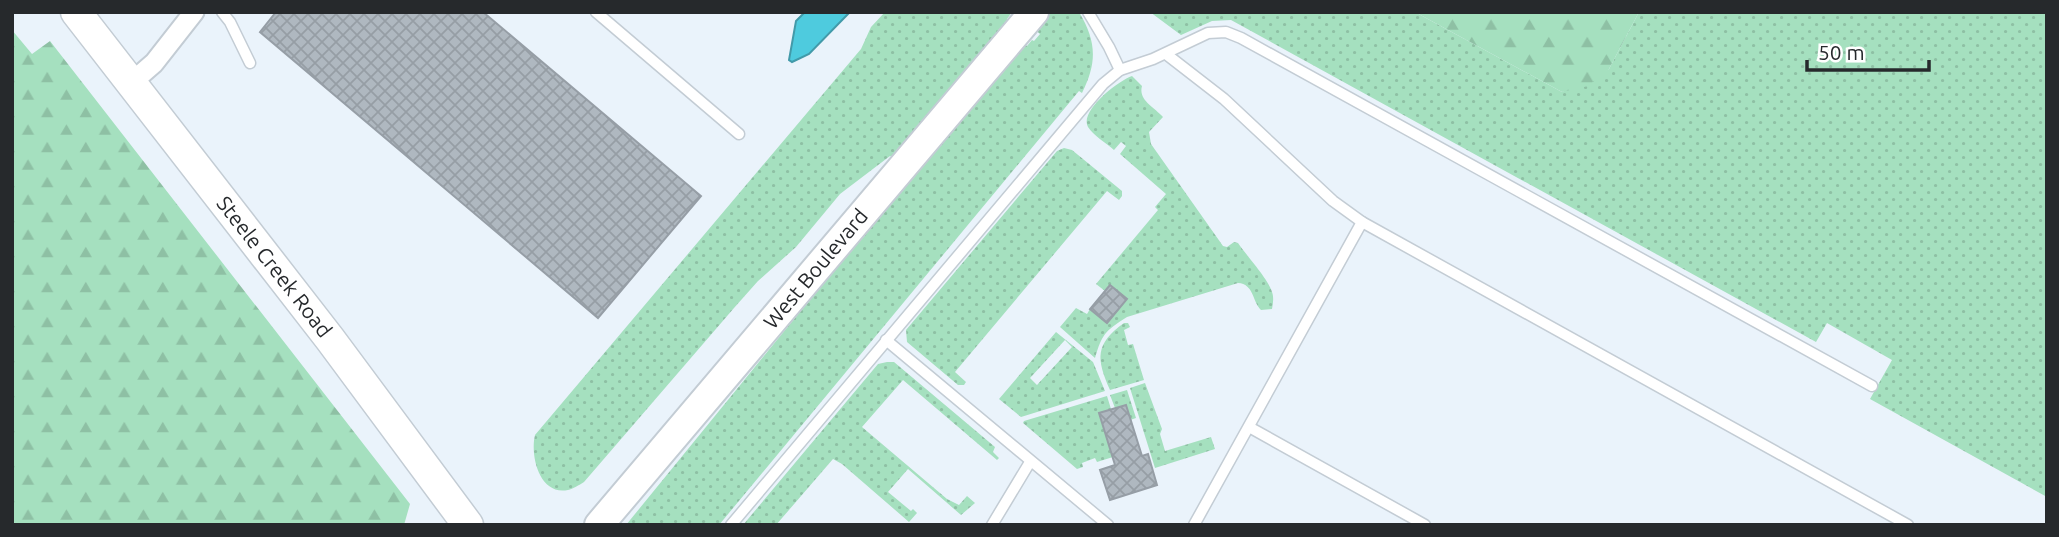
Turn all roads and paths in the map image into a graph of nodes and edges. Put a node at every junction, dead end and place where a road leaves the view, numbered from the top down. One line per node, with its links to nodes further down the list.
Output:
1 (76, 12): 10 (main road, Steele Creek Road)
2 (194, 12): 10 (street)
3 (222, 12): 8 (lane)
4 (596, 12): 11 (lane)
5 (1088, 12): 9 (lane)
6 (1030, 17): 18 (street, West Boulevard)
7 (1166, 54): 9 (lane); 12 (lane); 14 (lane)
8 (250, 63)
9 (1120, 70): 13 (lane)
10 (131, 83): 17 (main road, Steele Creek Road)
11 (739, 134)
12 (1362, 222): 15 (lane); 24 (lane)
13 (886, 341): 16 (lane); 19 (lane)
14 (1872, 386)
15 (1249, 427): 22 (lane); 23 (lane)
16 (1030, 461): 20 (lane); 21 (lane)
17 (467, 524)
18 (599, 525)
19 (731, 525)
20 (992, 525)
21 (1108, 525)
22 (1194, 525)
23 (1425, 525)
24 (1908, 525)

